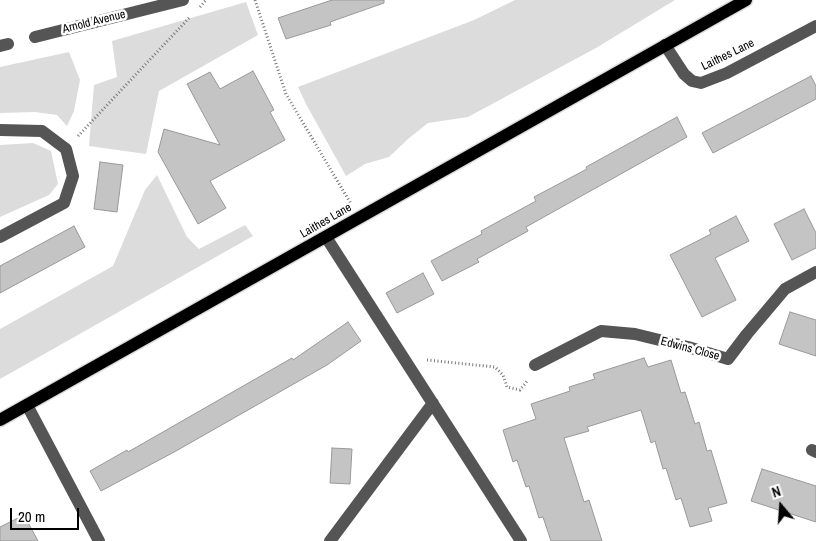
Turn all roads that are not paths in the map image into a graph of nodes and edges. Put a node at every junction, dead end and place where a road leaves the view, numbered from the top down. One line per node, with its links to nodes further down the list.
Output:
1 (183, 0): 4 (street, Arnold Avenue)
2 (746, 0): 5 (main road, Laithes Lane)
3 (816, 26): 5 (street, Laithes Lane)
4 (35, 37)
5 (665, 45): 8 (main road, Laithes Lane)
6 (0, 130): 7 (street)
7 (0, 237)
8 (326, 237): 11 (street); 12 (main road, Laithes Lane)
9 (816, 272): 10 (street, Edwins Close)
10 (535, 365)
11 (433, 403): 15 (street); 16 (street)
12 (27, 405): 13 (main road, Laithes Lane); 14 (street)
13 (0, 420)
14 (98, 541)
15 (330, 541)
16 (521, 541)

